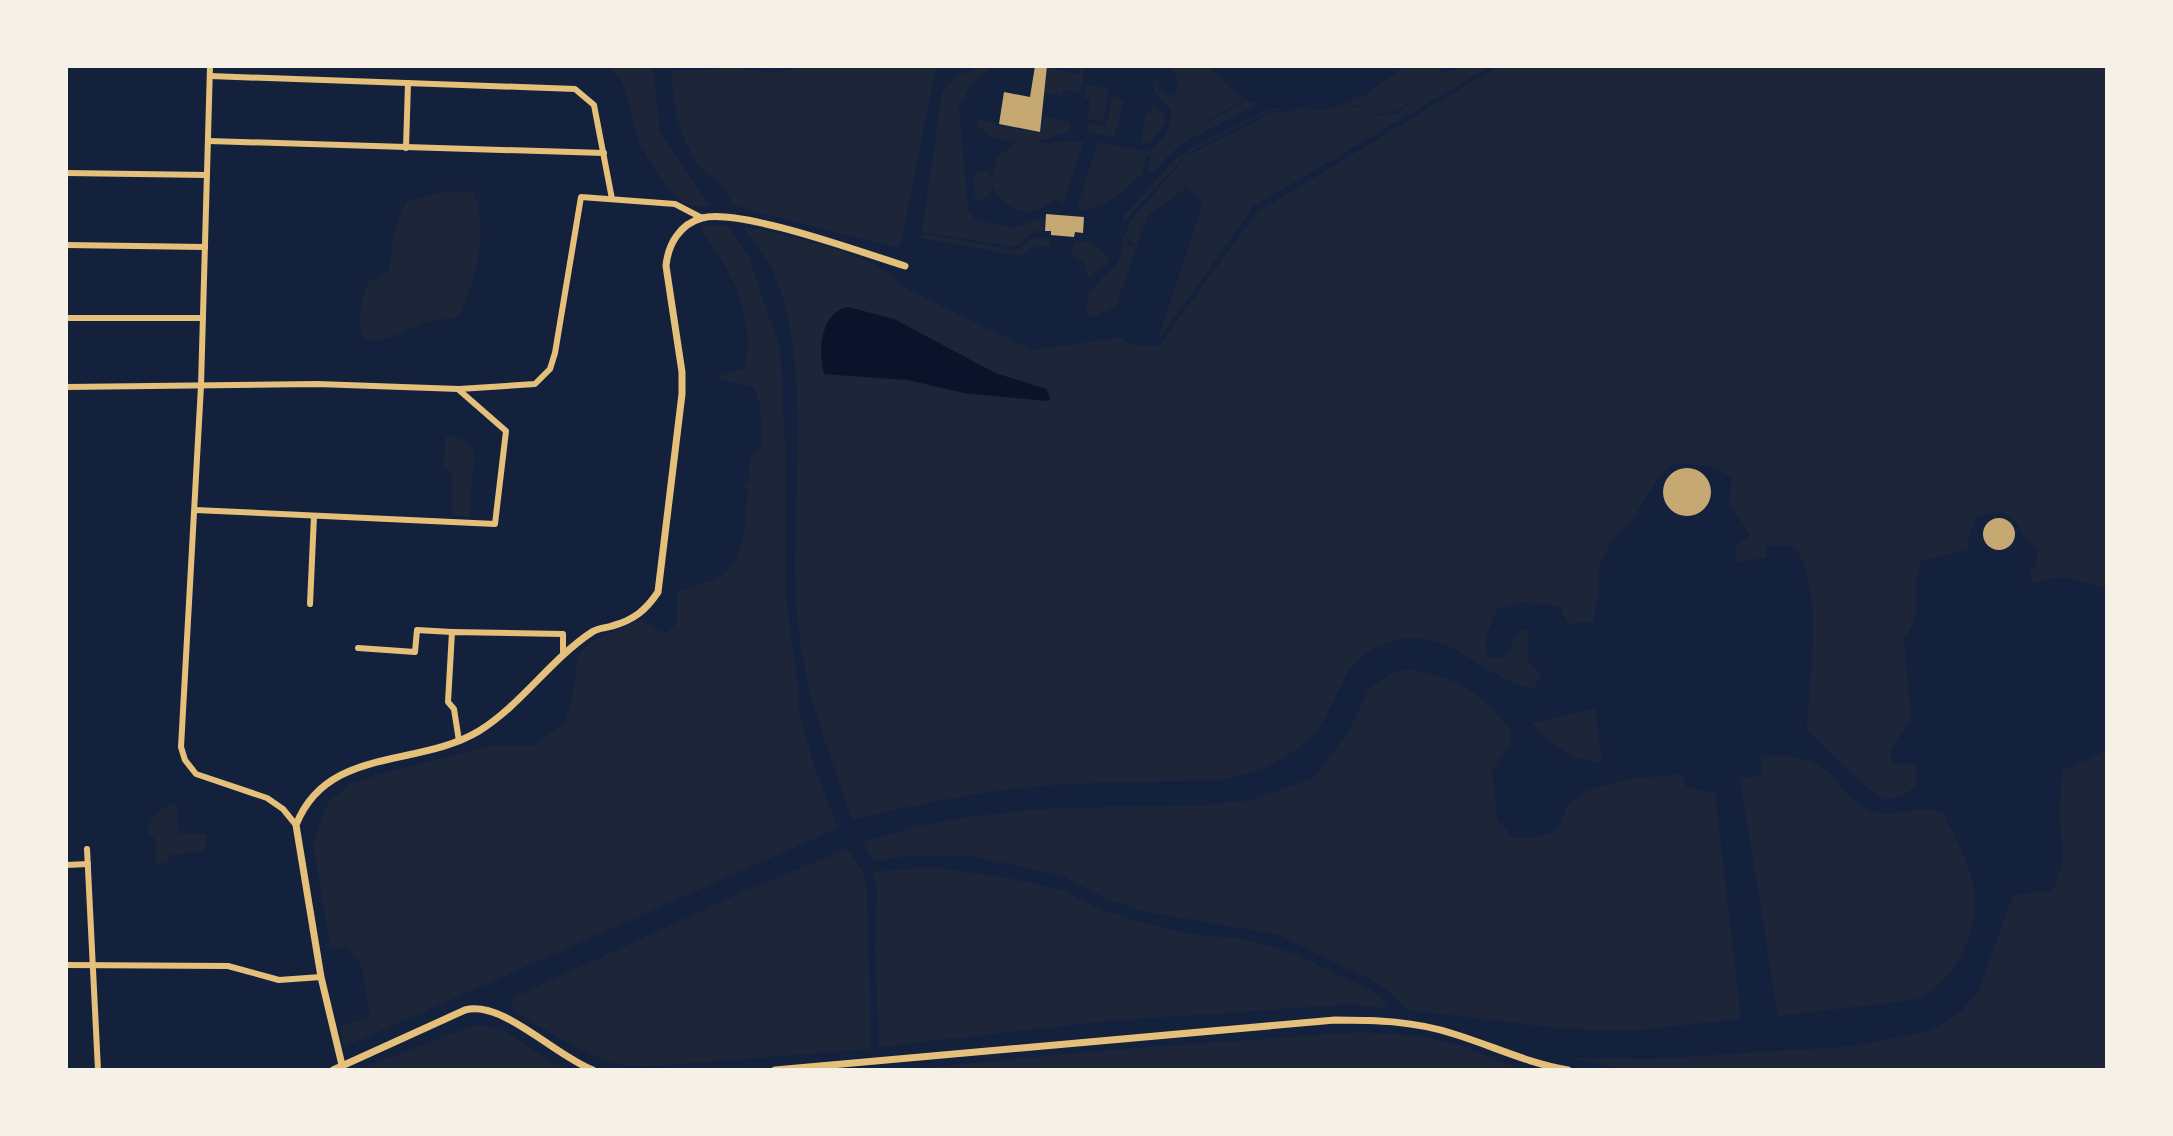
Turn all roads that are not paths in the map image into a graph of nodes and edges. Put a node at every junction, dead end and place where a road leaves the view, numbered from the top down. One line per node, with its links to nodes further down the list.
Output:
1 (210, 66): 2 (street)
2 (210, 76): 3 (street); 4 (street)
3 (408, 83): 5 (street); 6 (street)
4 (209, 141): 5 (street); 8 (street)
5 (406, 148): 6 (street)
6 (604, 153): 9 (street)
7 (66, 173): 8 (street)
8 (207, 175): 12 (street)
9 (612, 199): 10 (street); 18 (street)
10 (702, 218): 13 (street); 24 (street)
11 (66, 245): 12 (street)
12 (205, 247): 15 (street)
13 (905, 266)
14 (66, 318): 15 (street)
15 (203, 318): 16 (street)
16 (201, 386): 17 (street); 18 (street); 19 (street)
17 (66, 387)
18 (459, 389): 20 (street)
19 (195, 510): 20 (street); 26 (street)
20 (314, 516): 21 (street)
21 (310, 604)
22 (452, 632): 23 (street); 24 (street); 25 (street)
23 (358, 648)
24 (564, 657): 25 (street)
25 (459, 741): 26 (street)
26 (296, 825): 32 (street)
27 (87, 849): 28 (street)
28 (88, 864): 29 (street); 31 (street)
29 (66, 865)
30 (66, 965): 31 (street)
31 (94, 965): 32 (street); 35 (street)
32 (321, 977): 34 (street)
33 (896, 1059): 38 (street); 39 (street); 40 (street)
34 (342, 1067): 36 (street); 37 (street)
35 (98, 1069)
36 (333, 1069)
37 (593, 1069)
38 (775, 1069)
39 (896, 1069)
40 (1568, 1069)

